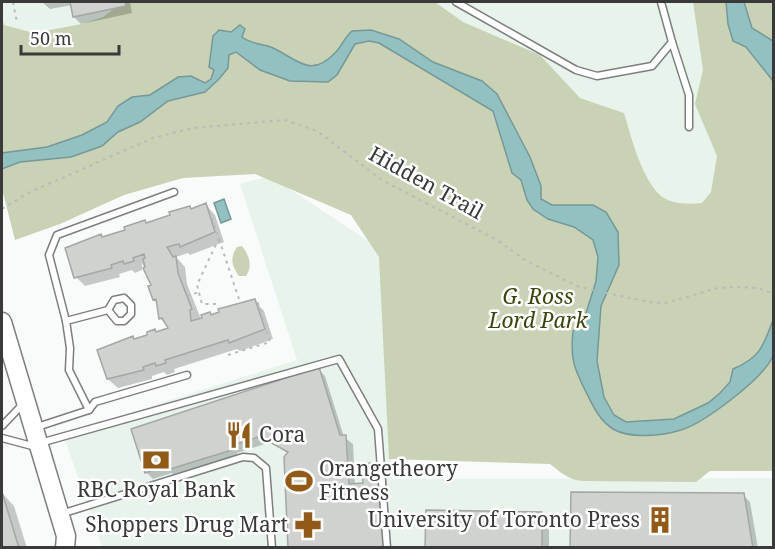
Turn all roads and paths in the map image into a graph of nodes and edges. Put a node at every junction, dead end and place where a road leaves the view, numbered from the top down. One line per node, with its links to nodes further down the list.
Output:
1 (13, 2): 4 (path)
2 (456, 2): 5 (lane)
3 (662, 2): 5 (lane)
4 (17, 23)
5 (672, 42): 6 (lane)
6 (689, 127)
7 (174, 192): 18 (lane)
8 (2, 209): 12 (path, Hidden Trail)
9 (212, 218): 10 (path)
10 (219, 238): 11 (path); 14 (path)
11 (199, 292): 13 (path); 16 (path)
12 (774, 294)
13 (187, 296)
14 (239, 299)
15 (257, 300): 20 (path)
16 (219, 304)
17 (108, 310): 18 (lane)
18 (66, 321): 23 (lane)
19 (2, 322): 22 (main road)
20 (228, 355)
21 (187, 375): 23 (lane)
22 (25, 401): 24 (lane); 26 (main road)
23 (90, 410): 26 (lane)
24 (2, 426)
25 (2, 438): 26 (lane)
26 (37, 440): 27 (main road); 30 (lane)
27 (60, 514): 28 (main road); 29 (lane)
28 (70, 544)
29 (272, 548)
30 (387, 548)

